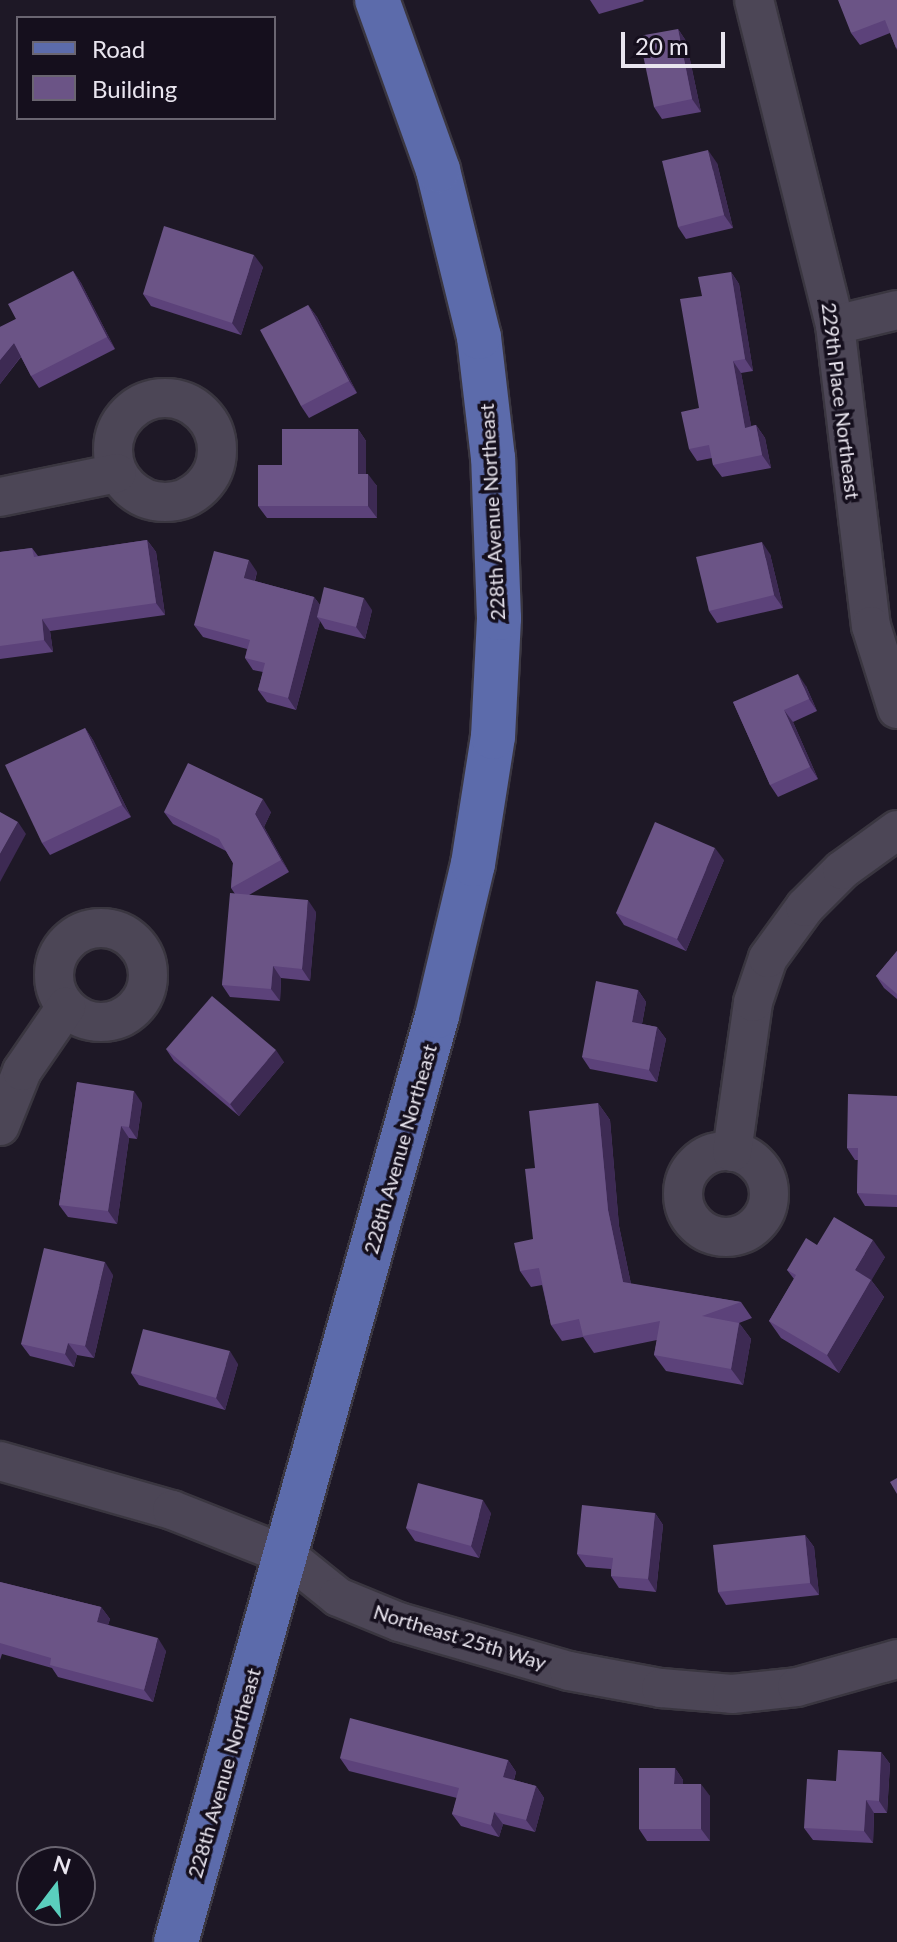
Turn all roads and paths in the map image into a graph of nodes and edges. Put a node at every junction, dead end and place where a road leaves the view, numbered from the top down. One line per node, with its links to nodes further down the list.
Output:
1 (377, 0): 13 (main road, 228th Avenue Northeast)
2 (754, 0): 4 (street, 229th Place Northeast)
3 (897, 310): 4 (street)
4 (835, 325): 7 (street, 229th Place Northeast)
5 (117, 473): 6 (street)
6 (0, 497)
7 (897, 709)
8 (897, 830): 11 (street)
9 (66, 1007): 10 (street)
10 (0, 1126)
11 (732, 1152)
12 (0, 1461): 13 (street, Northeast 25th Way)
13 (286, 1555): 14 (street, Northeast 25th Way); 15 (main road, 228th Avenue Northeast)
14 (897, 1659)
15 (176, 1942)

